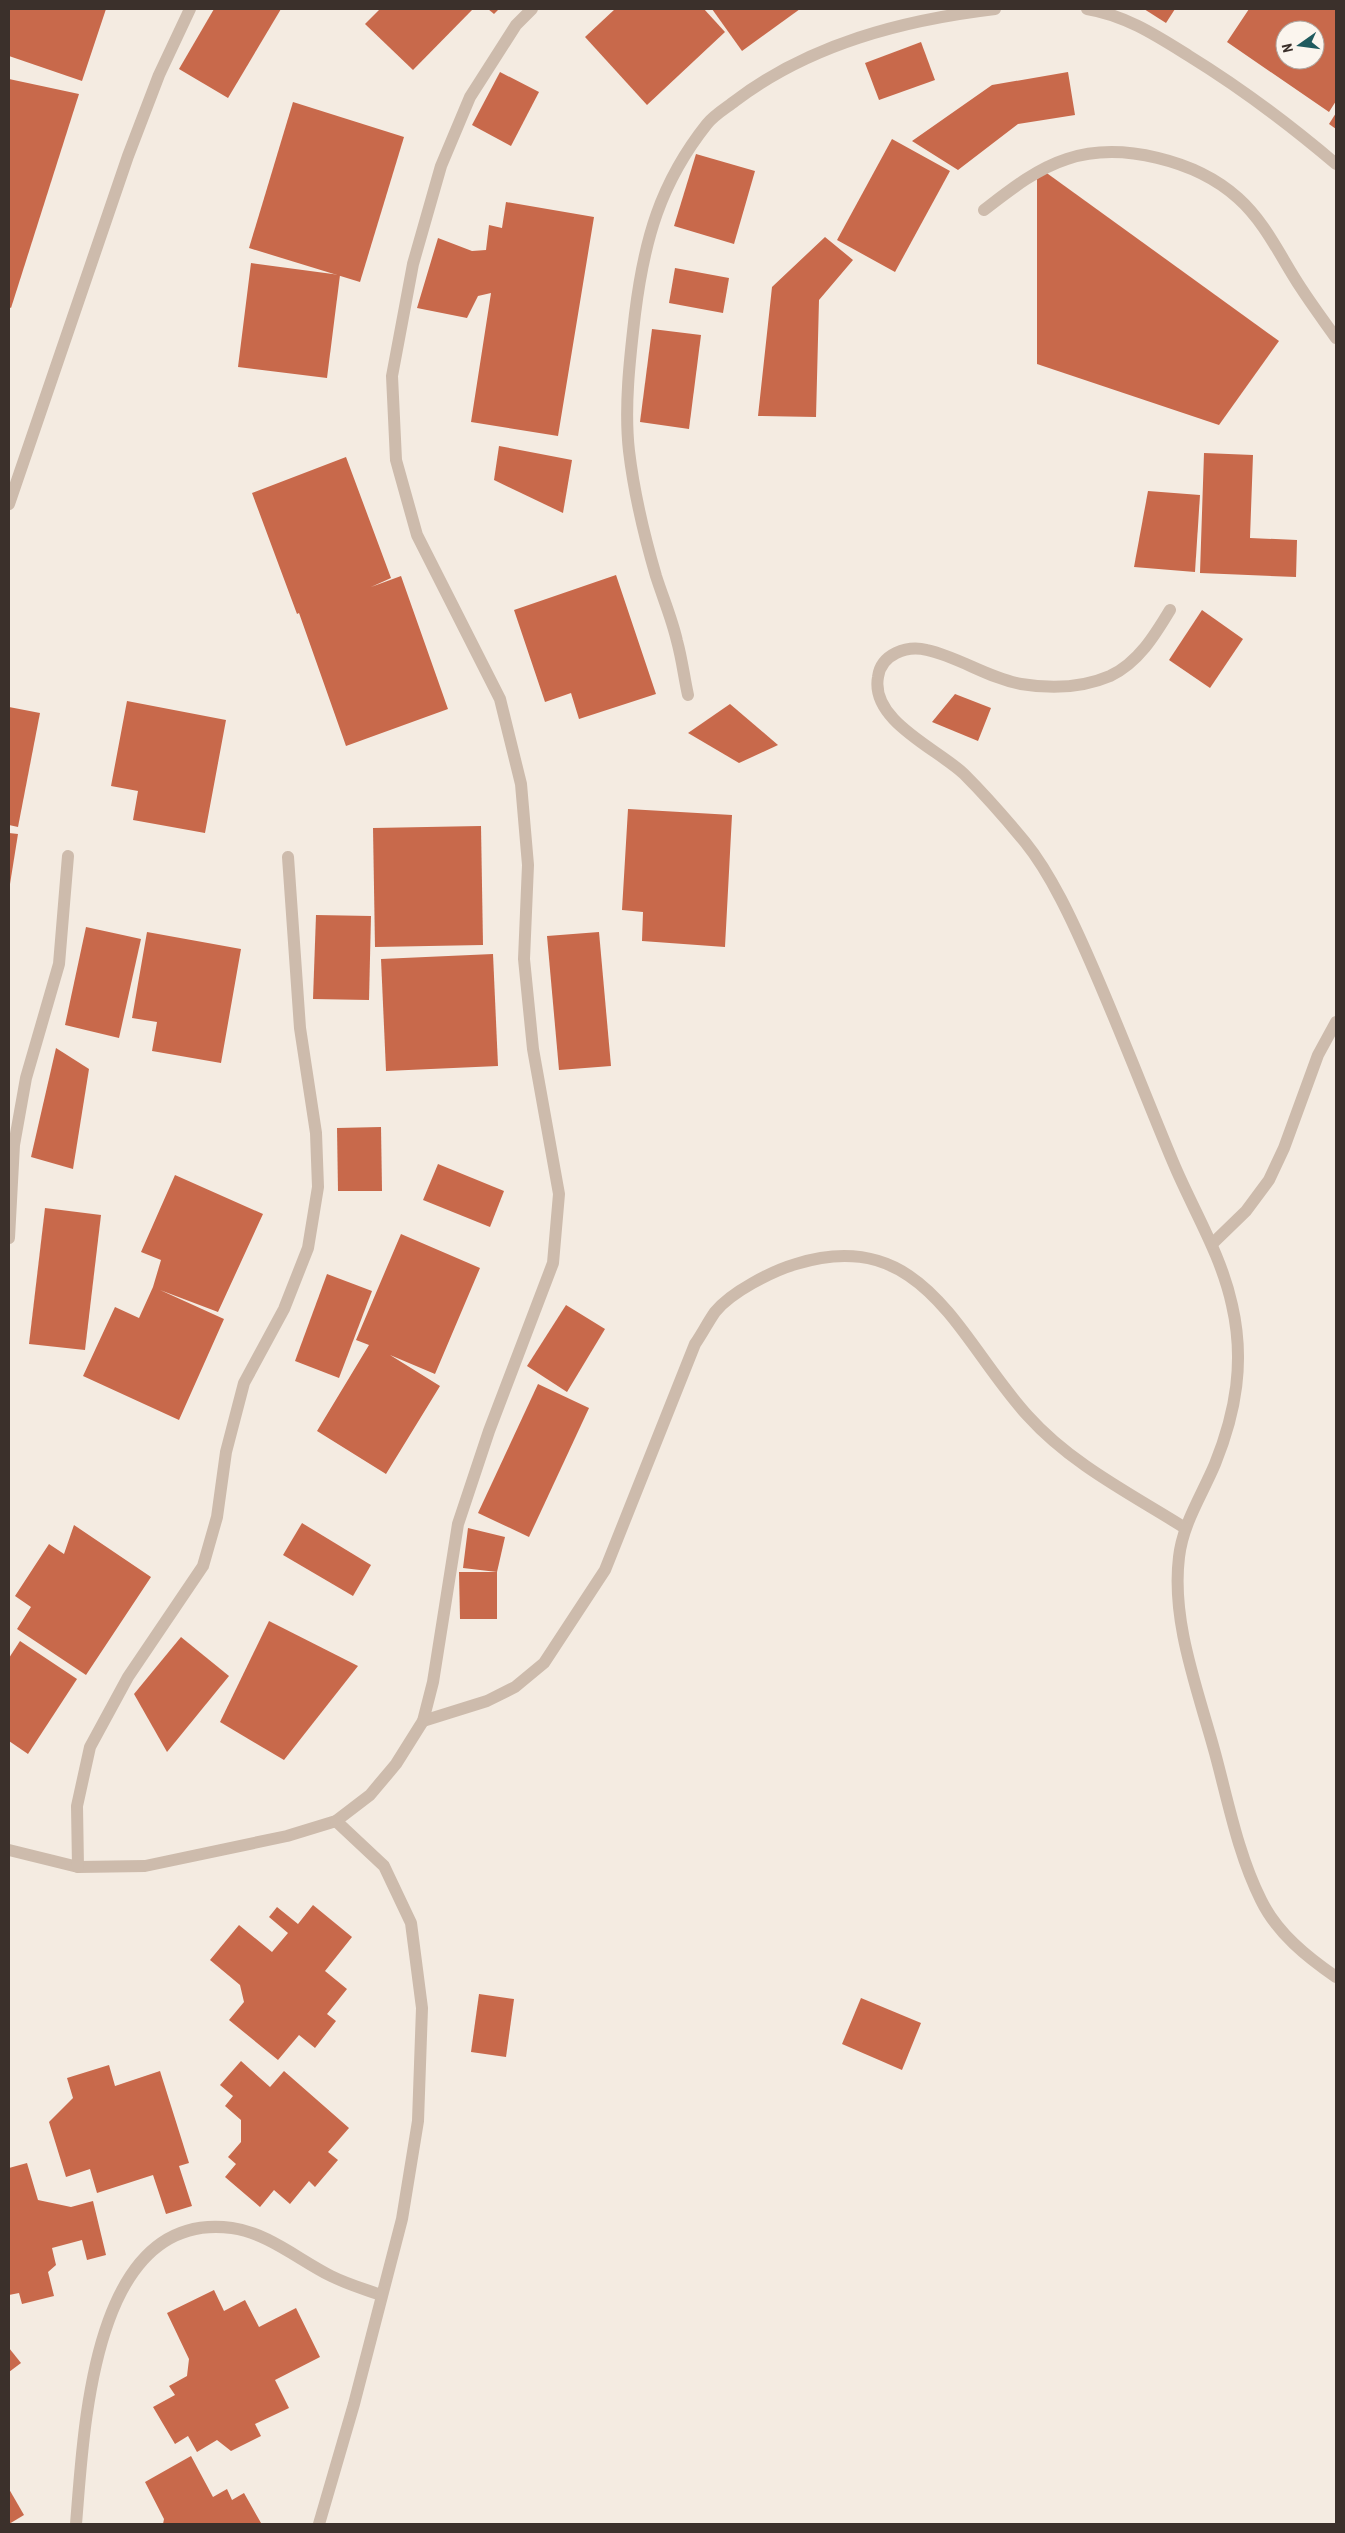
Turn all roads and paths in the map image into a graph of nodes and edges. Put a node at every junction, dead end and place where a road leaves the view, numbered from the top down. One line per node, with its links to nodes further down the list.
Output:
1 (190, 9): 8 (street)
2 (532, 9): 17 (street)
3 (995, 9): 10 (street)
4 (1087, 9): 5 (street)
5 (1336, 164)
6 (984, 210): 7 (street)
7 (1336, 338)
8 (9, 504)
9 (1170, 610): 15 (street)
10 (688, 695)
11 (68, 856): 14 (street)
12 (288, 857): 20 (street)
13 (1336, 1022): 15 (street)
14 (9, 1238)
15 (1212, 1244): 16 (street)
16 (1185, 1528): 17 (street); 21 (street)
17 (423, 1721): 18 (street)
18 (336, 1821): 20 (street); 22 (street)
19 (9, 1850): 20 (street)
20 (78, 1867)
21 (1336, 1977)
22 (380, 2295): 23 (street); 24 (street)
23 (76, 2524)
24 (319, 2524)

